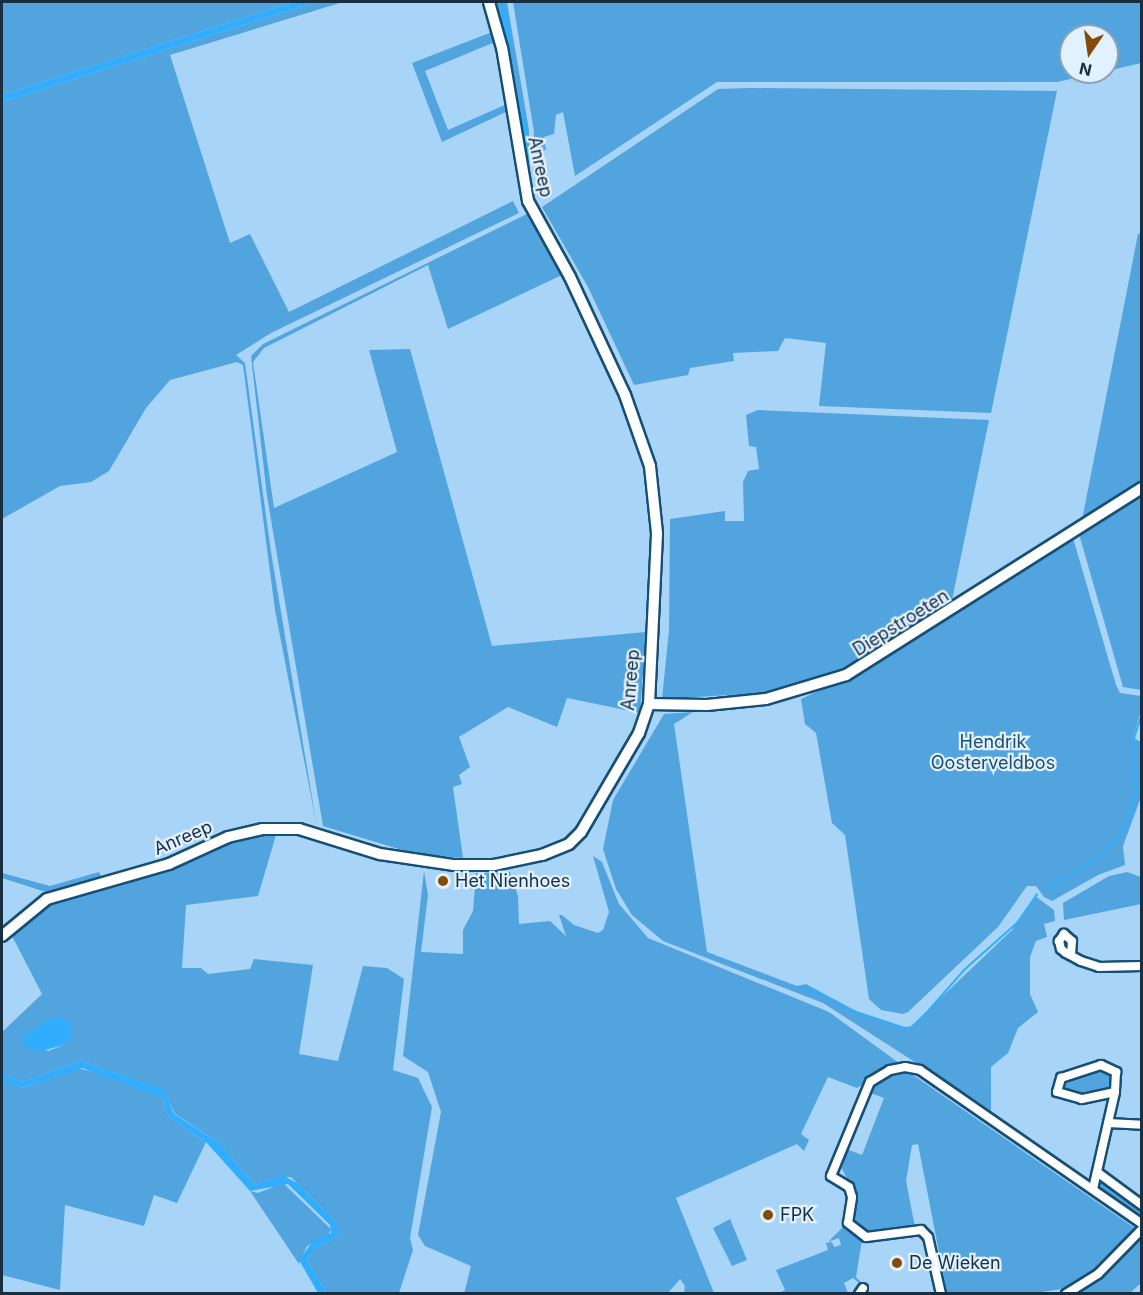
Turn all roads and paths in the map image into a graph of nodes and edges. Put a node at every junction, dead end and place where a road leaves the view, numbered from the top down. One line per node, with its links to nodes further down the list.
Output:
1 (489, 2): 3 (street, Anreep)
2 (1142, 489): 3 (street, Diepstroeten)
3 (649, 704): 4 (street, Anreep)
4 (2, 936)
5 (1071, 955): 6 (street)
6 (1142, 966)
7 (1115, 1092): 7 (street); 8 (street)
8 (1108, 1124): 9 (street); 10 (street)
9 (1142, 1125)
10 (1097, 1173): 11 (street); 12 (street)
11 (1093, 1189): 13 (street); 15 (street)
12 (1142, 1205)
13 (1142, 1224)
14 (1142, 1229): 16 (street)
15 (941, 1293)
16 (1066, 1293)

